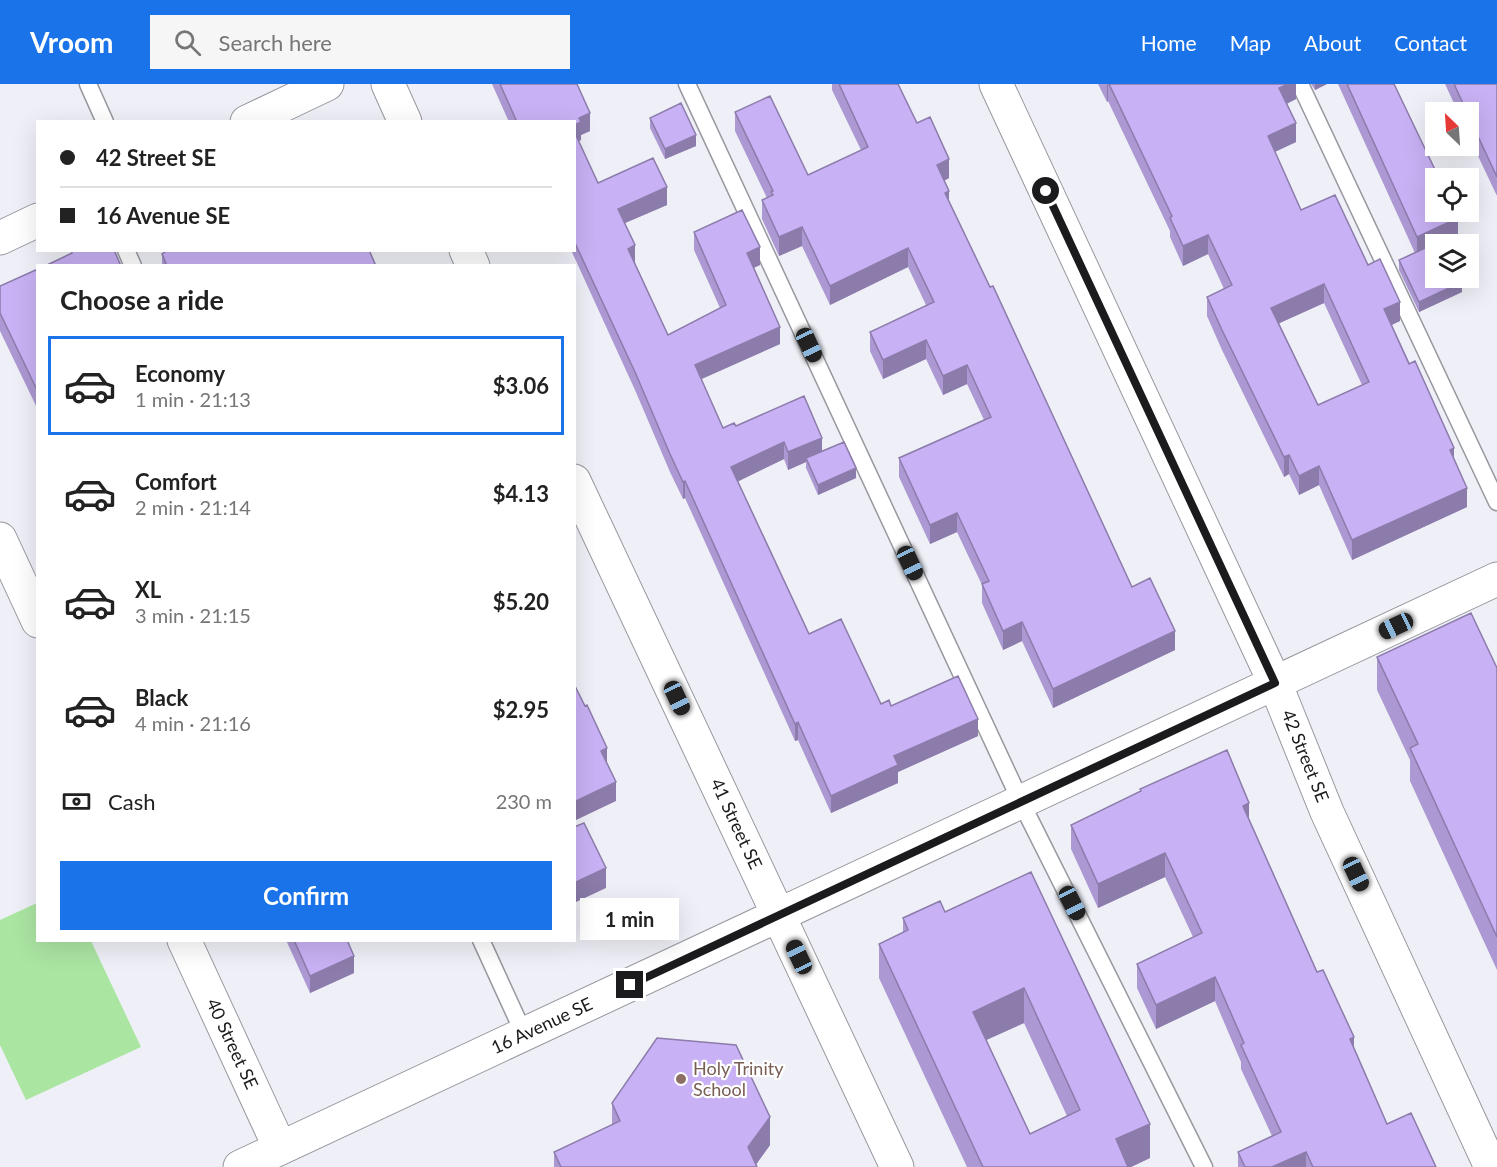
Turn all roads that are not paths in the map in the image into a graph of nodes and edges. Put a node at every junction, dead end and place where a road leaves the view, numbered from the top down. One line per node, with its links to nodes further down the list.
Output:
1 (88, 84): 7 (lane)
2 (327, 84): 8 (street)
3 (388, 84): 9 (street)
4 (687, 84): 18 (lane)
5 (996, 84): 17 (street, 42 Street SE)
6 (1300, 84): 13 (lane)
7 (104, 120)
8 (251, 120)
9 (404, 120)
10 (36, 221): 11 (street)
11 (0, 237)
12 (576, 485): 19 (street, 41 Street SE)
13 (1497, 502)
14 (0, 539): 16 (street)
15 (1497, 579): 17 (street, 16 Avenue SE)
16 (36, 617)
17 (1275, 683): 18 (street, 16 Avenue SE); 27 (street, 42 Street SE)
18 (1021, 802): 19 (street, 16 Avenue SE); 26 (lane)
19 (779, 915): 22 (street, 16 Avenue SE); 25 (street, 41 Street SE)
20 (185, 942): 23 (street, 40 Street SE)
21 (482, 942): 22 (lane)
22 (524, 1034): 23 (street, 16 Avenue SE)
23 (280, 1148): 24 (street, 16 Avenue SE)
24 (240, 1167)
25 (897, 1167)
26 (1204, 1167)
27 (1491, 1167)

